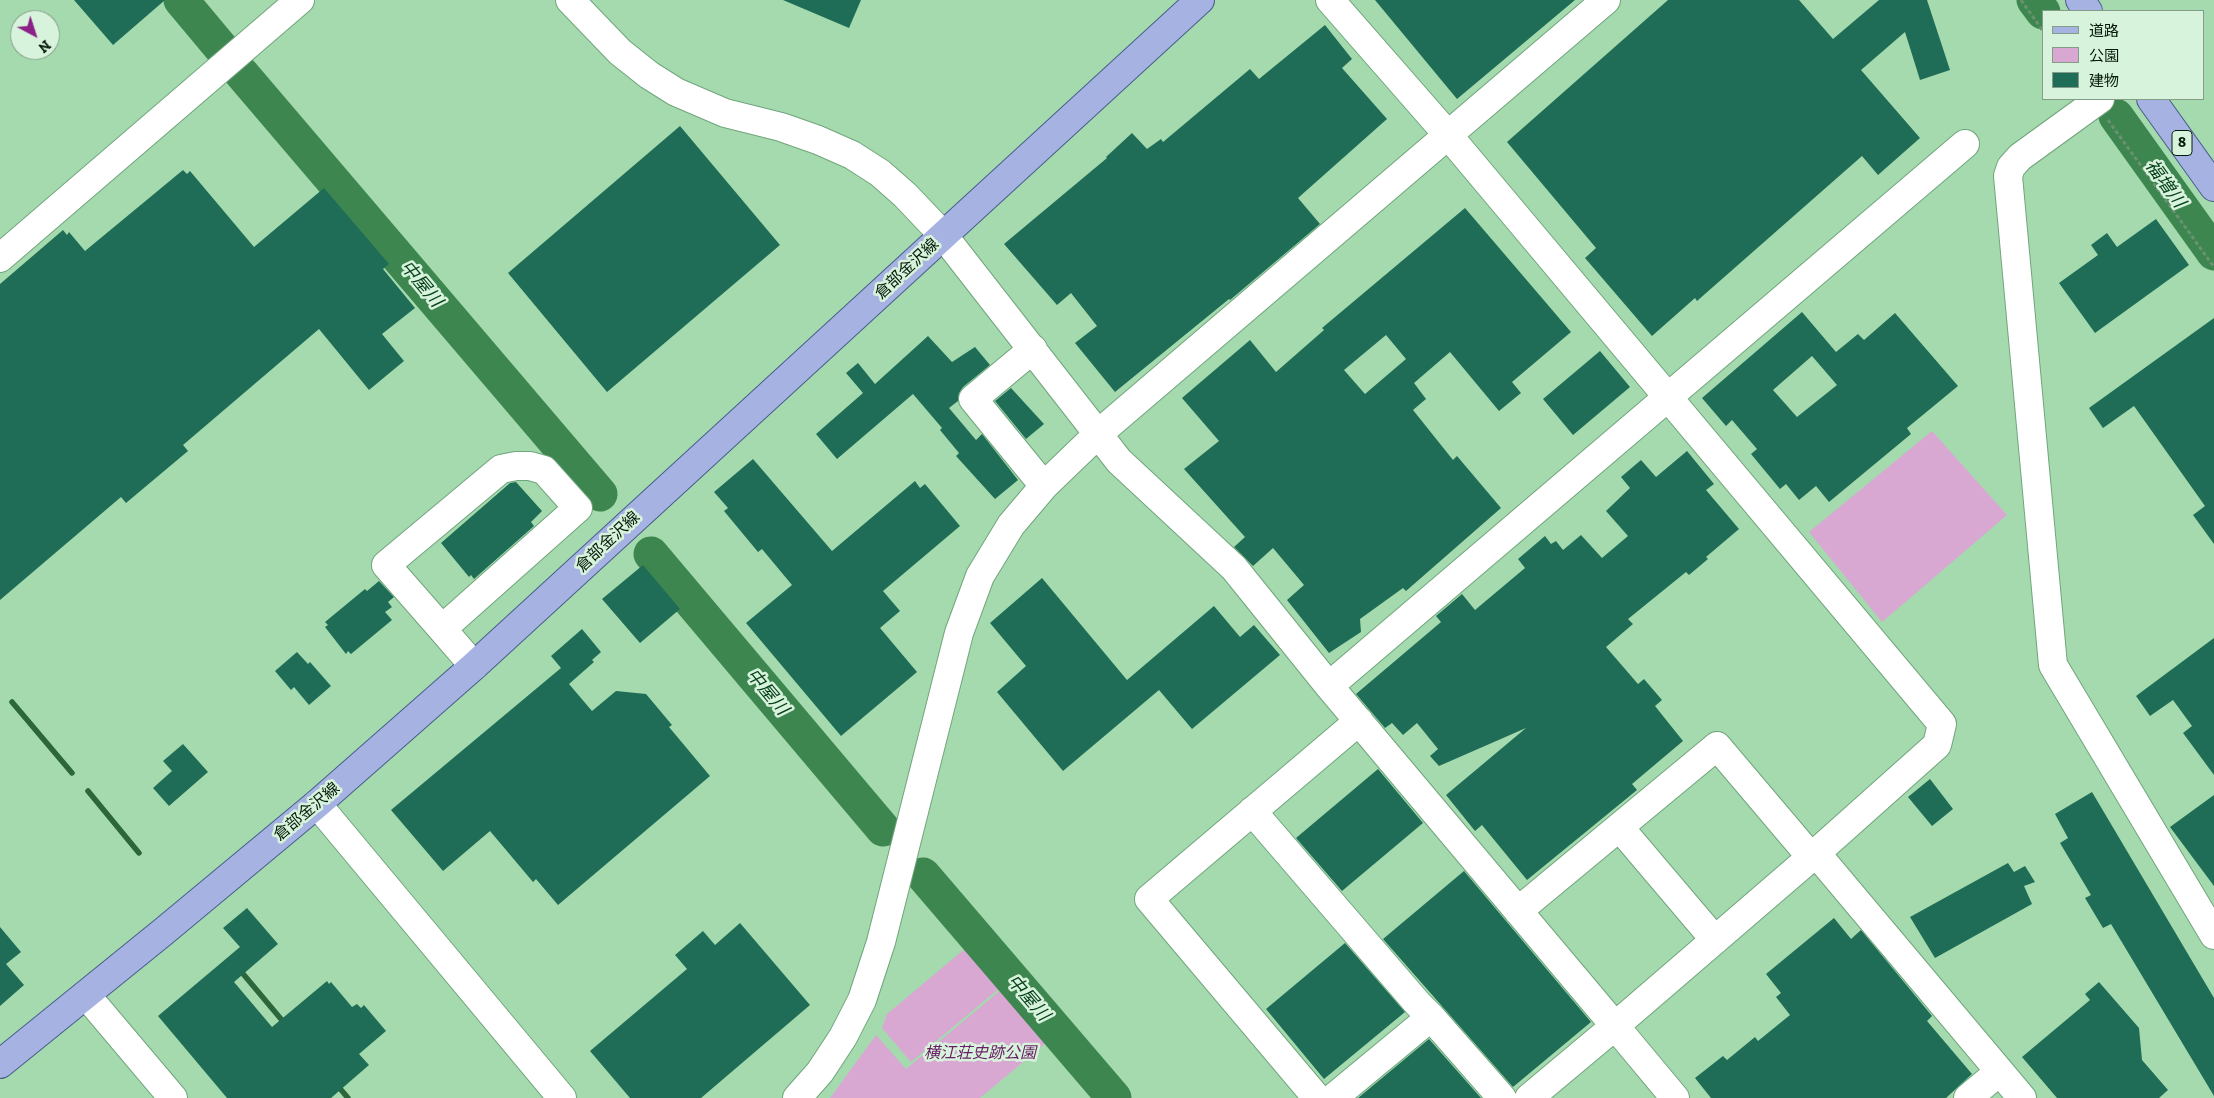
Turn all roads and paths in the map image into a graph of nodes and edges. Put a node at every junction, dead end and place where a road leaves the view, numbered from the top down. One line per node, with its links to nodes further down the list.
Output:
1 (300, 0): 14 (street)
2 (570, 0): 13 (street)
3 (1200, 0): 13 (main road, 倉部金沢線)
4 (1330, 0): 10 (street)
5 (1606, 0): 10 (street)
6 (2021, 0): 7 (path)
7 (2042, 30)
8 (2098, 100): 15 (path); 29 (street)
9 (2152, 100): 12 (main road, 8)
10 (1448, 135): 17 (street); 18 (street)
11 (1965, 144): 17 (street)
12 (2214, 187)
13 (943, 235): 16 (street); 21 (main road, 倉部金沢線)
14 (0, 258)
15 (2214, 267)
16 (1033, 349): 18 (street); 19 (street)
17 (1669, 397): 22 (street); 27 (street)
18 (1098, 434): 19 (street); 22 (street)
19 (1044, 486): 38 (street)
20 (442, 629): 20 (street); 21 (street)
21 (474, 666): 24 (main road, 倉部金沢線)
22 (1329, 686): 23 (street)
23 (1359, 721): 25 (street); 28 (street)
24 (316, 804): 31 (main road, 倉部金沢線); 37 (street)
25 (1252, 812): 32 (street); 39 (street)
26 (1620, 828): 27 (street); 28 (street); 30 (street)
27 (1813, 855): 30 (street); 35 (street)
28 (1518, 911): 33 (street)
29 (2214, 934)
30 (1715, 940): 33 (street)
31 (86, 995): 34 (main road, 倉部金沢線); 36 (street)
32 (1431, 1017): 40 (street); 41 (street)
33 (1615, 1026): 42 (street); 43 (street)
34 (0, 1064)
35 (1999, 1072): 44 (street); 45 (street)
36 (173, 1098)
37 (562, 1098)
38 (797, 1098)
39 (1317, 1098)
40 (1333, 1098)
41 (1502, 1098)
42 (1529, 1098)
43 (1675, 1098)
44 (1968, 1098)
45 (2022, 1098)

